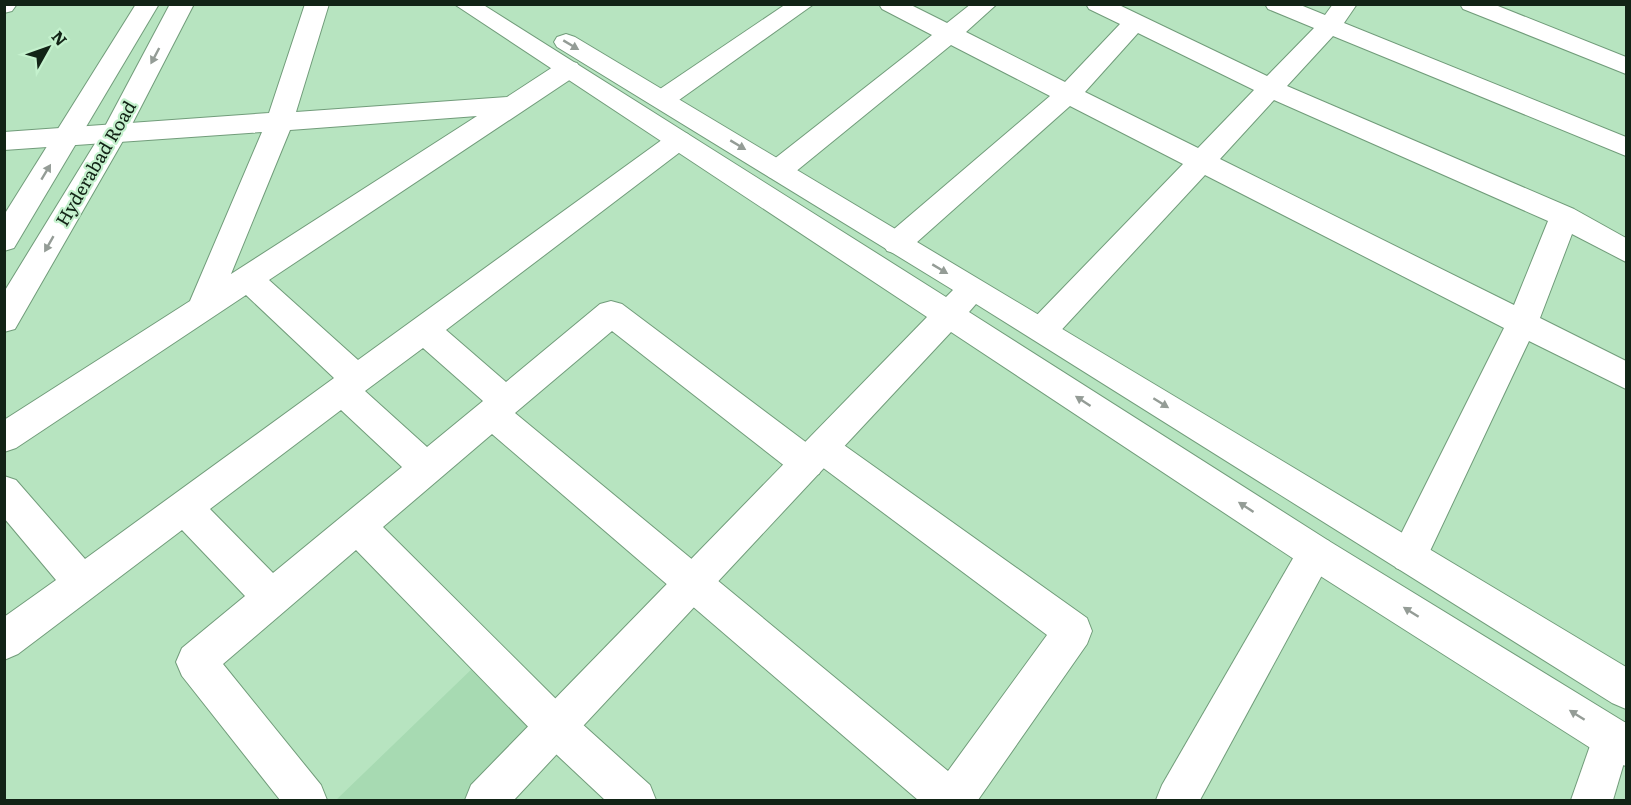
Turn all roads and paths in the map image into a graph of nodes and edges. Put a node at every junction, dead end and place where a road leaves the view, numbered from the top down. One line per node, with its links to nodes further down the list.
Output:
1 (148, 4): 24 (street, Hyderabad Road)
2 (182, 4): 23 (street, Hyderabad Road, one-way to 23)
3 (317, 4): 22 (street)
4 (465, 4): 17 (street)
5 (502, 4): 20 (street, one-way to 20)
6 (803, 4): 20 (street)
7 (890, 4): 15 (street)
8 (986, 4): 15 (street)
9 (1097, 4): 13 (street)
10 (1276, 4): 14 (street)
11 (1346, 4): 14 (street)
12 (1471, 4): 16 (street)
13 (1135, 22): 18 (street); 19 (street)
14 (1329, 26): 18 (street); 27 (street)
15 (950, 34): 19 (street); 29 (street)
16 (1626, 66)
17 (568, 69): 21 (street); 25 (street)
18 (1270, 88): 28 (street); 30 (street)
19 (1068, 94): 28 (street); 32 (street)
20 (663, 99): 29 (street, one-way to 29)
21 (516, 105): 22 (street); 34 (street)
22 (280, 121): 23 (street); 36 (street)
23 (115, 132): 24 (street); 38 (street, Hyderabad Road, one-way to 38)
24 (69, 135): 26 (street); 31 (street, Hyderabad Road, one-way to 24)
25 (679, 140): 37 (street); 41 (street)
26 (4, 141)
27 (1626, 147)
28 (1200, 161): 39 (street); 40 (street)
29 (780, 170): 32 (street)
30 (1564, 216): 33 (street); 39 (street)
31 (4, 240)
32 (897, 243): 35 (street, one-way to 35)
33 (1626, 251)
34 (249, 279): 36 (street); 43 (street)
35 (973, 288): 37 (street); 40 (street)
36 (201, 310): 45 (street)
37 (949, 314): 46 (street); 51 (street, one-way to 37)
38 (4, 320)
39 (1522, 323): 42 (street); 52 (street)
40 (1044, 329): 52 (street, one-way to 52)
41 (423, 330): 43 (street); 44 (street)
42 (1626, 376)
43 (349, 384): 47 (street); 49 (street)
44 (498, 407): 46 (street); 47 (street); 54 (street)
45 (4, 438)
46 (815, 455): 54 (street); 63 (street)
47 (426, 468): 50 (street)
48 (4, 491): 53 (street)
49 (184, 507): 53 (street); 55 (street)
50 (357, 526): 55 (street); 58 (street)
51 (1316, 553): 59 (street, one-way to 51); 64 (street)
52 (1409, 556): 57 (street)
53 (82, 583): 56 (street)
54 (693, 583): 58 (street); 63 (street)
55 (272, 598): 60 (street)
56 (4, 641)
57 (1626, 689)
58 (556, 727): 61 (street); 62 (street)
59 (1619, 741): 65 (street)
60 (306, 801)
61 (486, 801)
62 (635, 801)
63 (952, 801)
64 (1177, 801)
65 (1593, 801)

